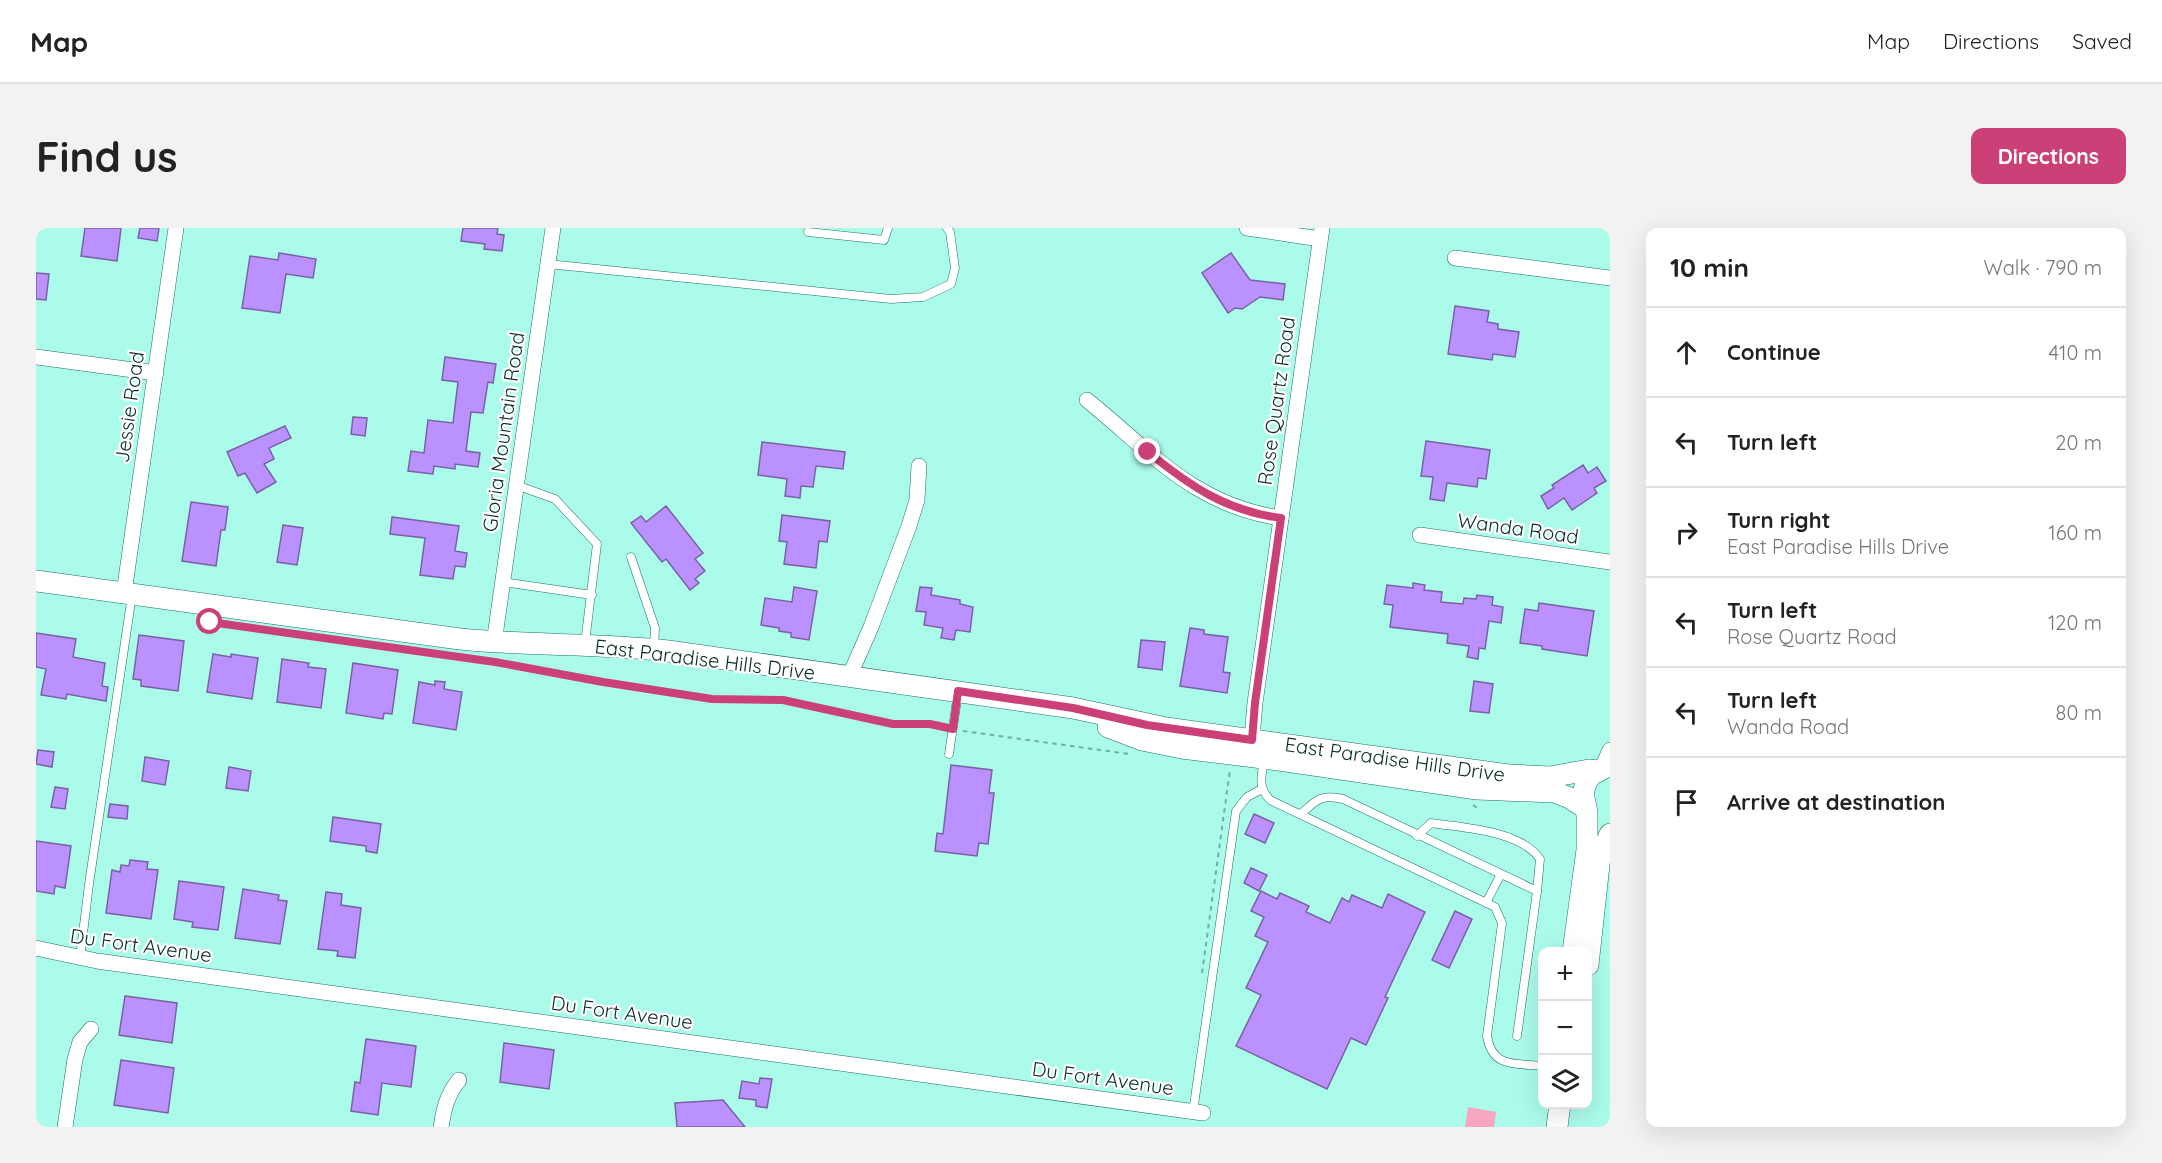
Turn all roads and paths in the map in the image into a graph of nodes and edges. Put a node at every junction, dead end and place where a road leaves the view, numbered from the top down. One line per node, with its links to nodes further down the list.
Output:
1 (176, 228): 12 (street, Jessie Road)
2 (553, 228): 9 (street, Gloria Mountain Road)
3 (888, 228): 6 (lane)
4 (947, 228): 9 (lane)
5 (1247, 228): 7 (street)
6 (808, 232)
7 (1321, 234): 16 (street, Rose Quartz Road)
8 (1455, 258): 10 (street)
9 (548, 264): 15 (street, Gloria Mountain Road)
10 (1610, 278)
11 (36, 357): 12 (street)
12 (156, 373): 22 (street, Jessie Road)
13 (1087, 400): 16 (street)
14 (919, 466): 28 (street)
15 (516, 485): 21 (street, Gloria Mountain Road); 23 (lane)
16 (1281, 518): 31 (street, Rose Quartz Road)
17 (1420, 535): 19 (street, Wanda Road)
18 (631, 557): 26 (lane)
19 (1610, 562)
20 (36, 581): 22 (main road, East Paradise Hills Drive)
21 (503, 582): 23 (lane); 24 (street, Gloria Mountain Road)
22 (128, 593): 24 (main road, East Paradise Hills Drive); 48 (lane)
23 (592, 595): 25 (lane)
24 (494, 643): 25 (main road, East Paradise Hills Drive)
25 (585, 644): 26 (main road, East Paradise Hills Drive)
26 (654, 650): 28 (main road, East Paradise Hills Drive)
27 (435, 654): 30 (path)
28 (849, 677): 29 (main road, East Paradise Hills Drive)
29 (958, 691): 30 (lane); 31 (main road, East Paradise Hills Drive)
30 (953, 729): 32 (lane); 33 (path)
31 (1258, 750): 34 (main road, East Paradise Hills Drive); 36 (lane); 37 (main road, East Paradise Hills Drive)
32 (949, 754)
33 (1135, 755)
34 (1605, 764): 37 (main road)
35 (1230, 767): 49 (path)
36 (1262, 789): 38 (lane); 55 (lane)
37 (1586, 810): 39 (main road, East Paradise Hills Drive); 45 (main road)
38 (1301, 814): 41 (lane); 44 (lane)
39 (1610, 824)
40 (1610, 834): 46 (main road)
41 (1417, 836): 42 (lane); 43 (lane)
42 (1501, 874): 43 (lane); 44 (lane)
43 (1537, 891): 51 (lane)
44 (1486, 903): 52 (lane)
45 (1574, 947)
46 (1589, 947)
47 (36, 948): 48 (street, Du Fort Avenue)
48 (80, 958): 55 (street, Du Fort Avenue)
49 (1201, 980)
50 (91, 1029): 56 (street)
51 (1517, 1036)
52 (1538, 1065)
53 (459, 1080): 57 (street)
54 (1559, 1109): 58 (main road)
55 (1198, 1112)
56 (65, 1127)
57 (441, 1127)
58 (1557, 1127)

